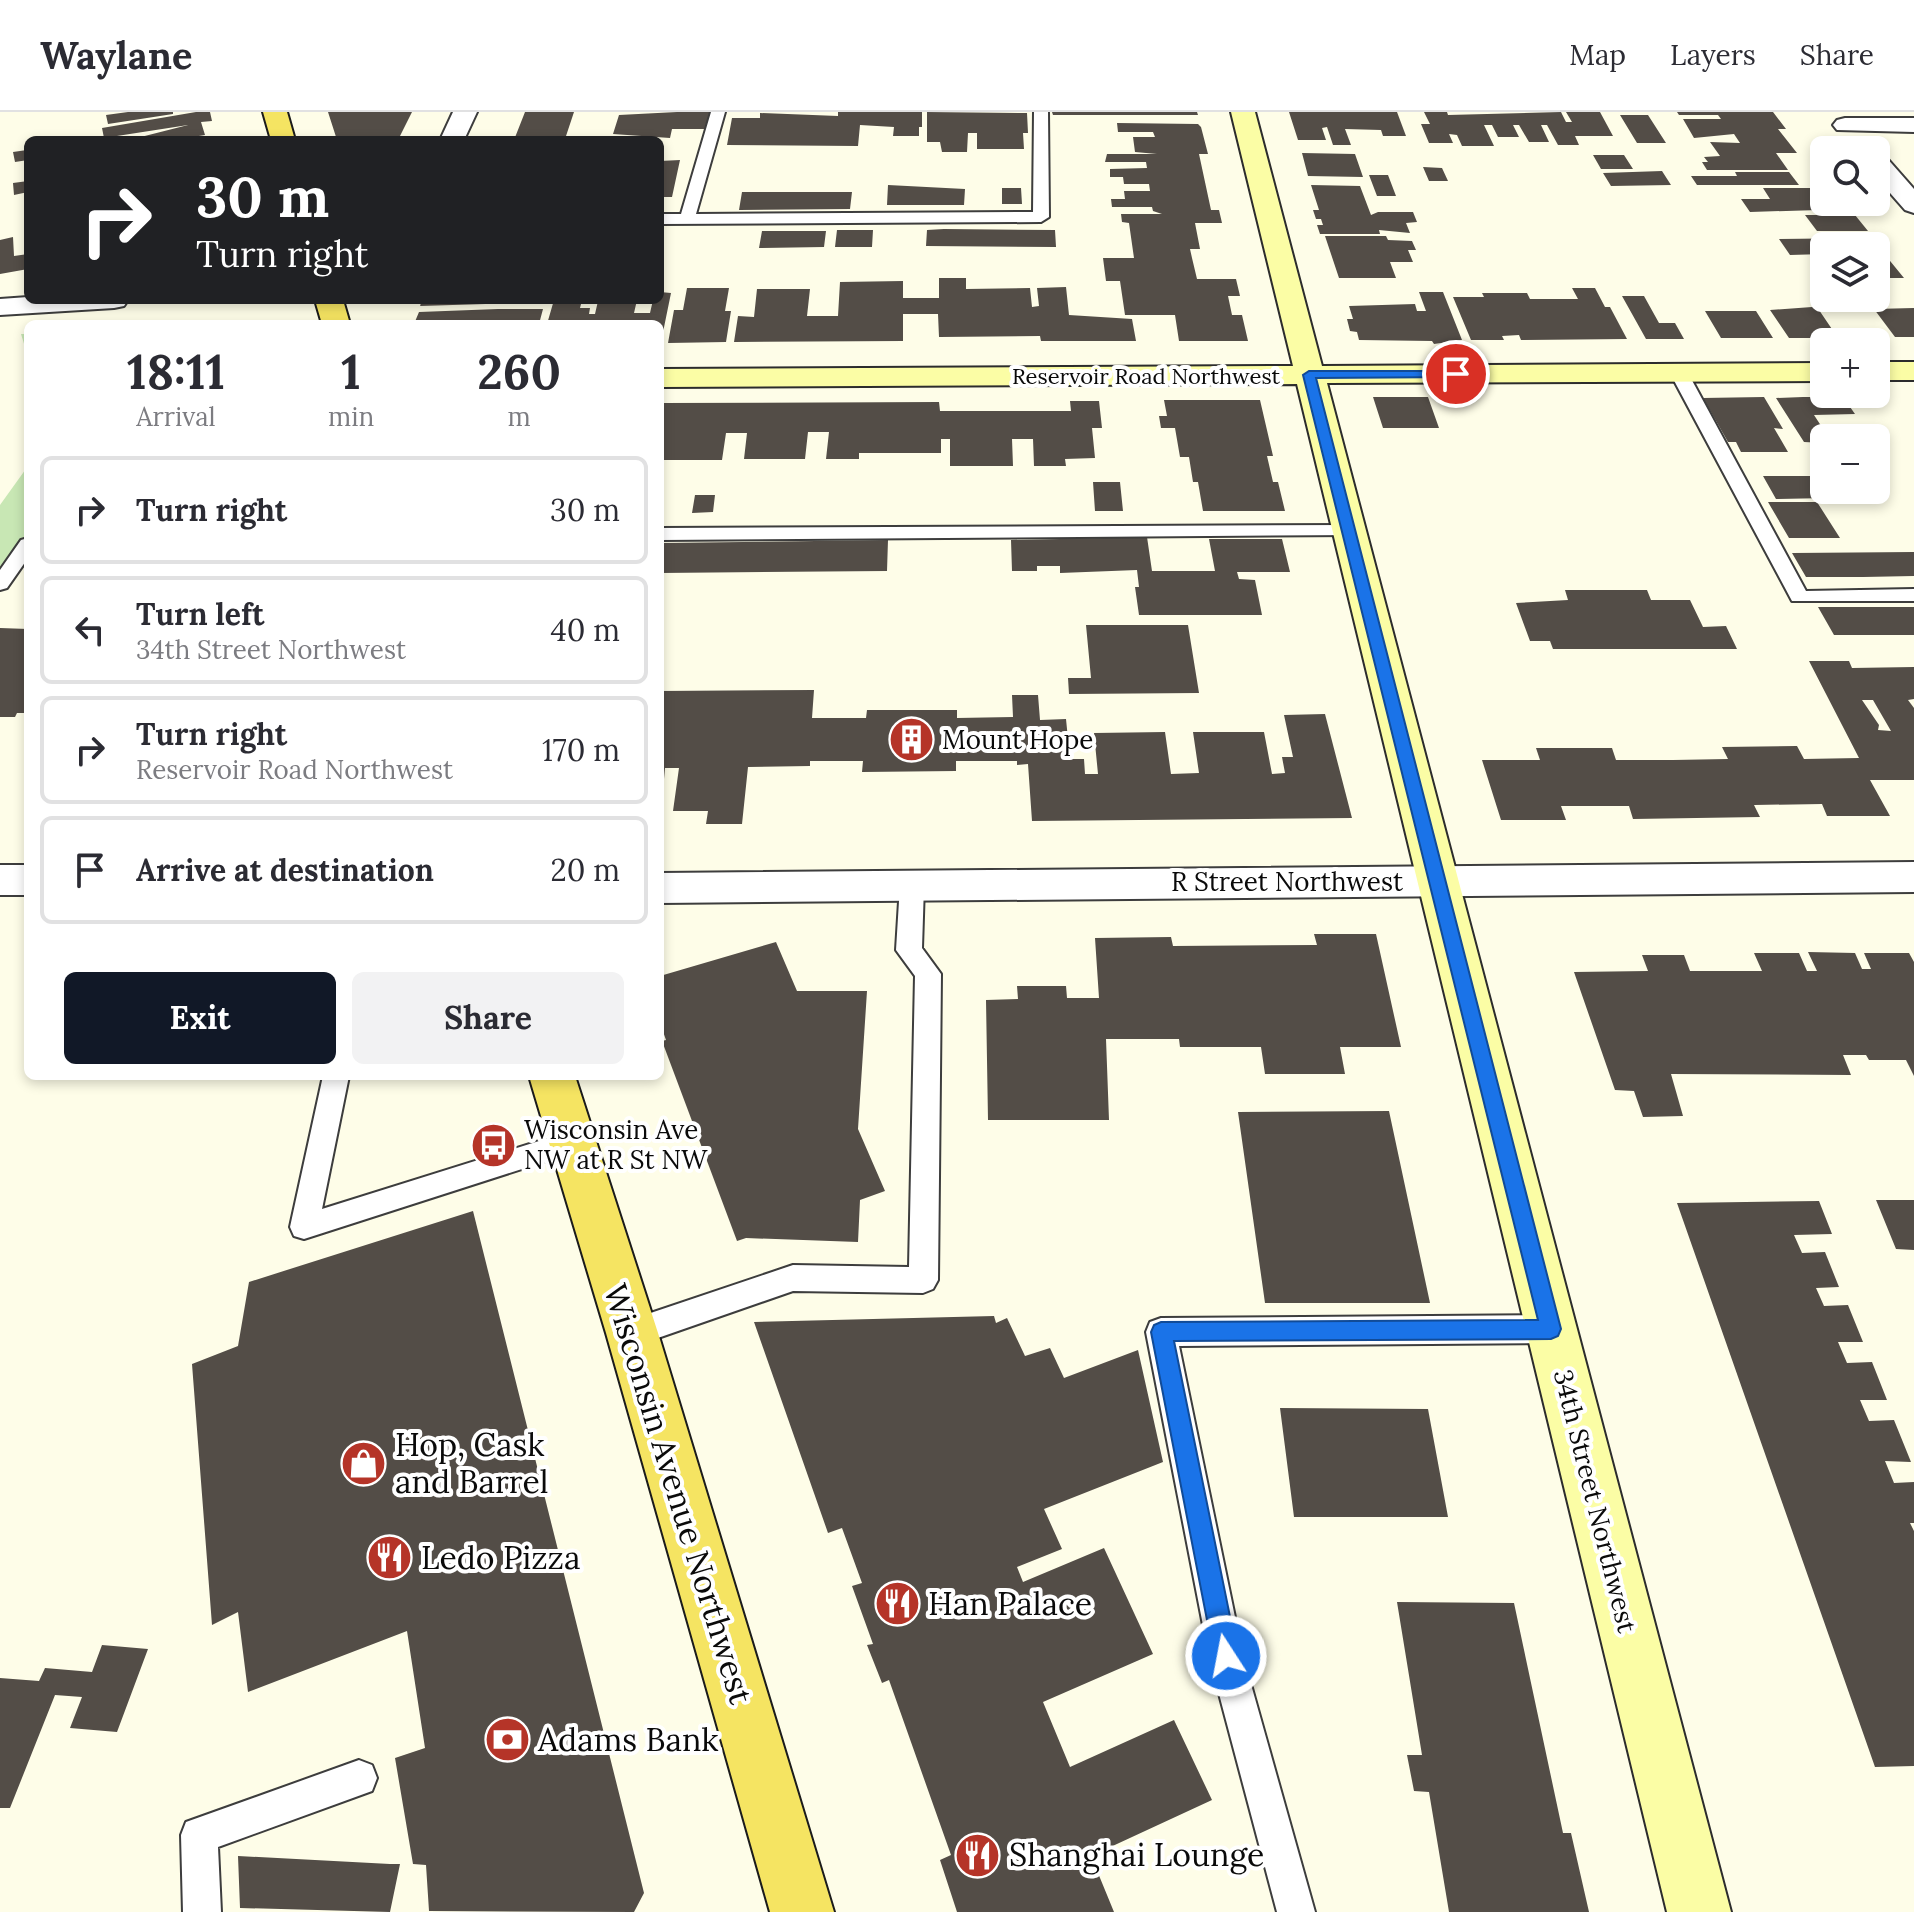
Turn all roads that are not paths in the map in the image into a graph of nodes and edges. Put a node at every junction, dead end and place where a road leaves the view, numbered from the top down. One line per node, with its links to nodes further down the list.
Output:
1 (275, 112): 8 (main road)
2 (465, 112): 9 (street)
3 (718, 112): 14 (lane)
4 (1041, 112): 14 (lane)
5 (1243, 112): 21 (street, 34th Street Northwest)
6 (1839, 119): 7 (street); 10 (street)
7 (1914, 125)
8 (282, 136)
9 (454, 136)
10 (1854, 136)
11 (1890, 177): 12 (street)
12 (1914, 205)
13 (664, 219): 14 (lane)
14 (687, 219)
15 (49, 304): 16 (street)
16 (0, 307)
17 (1890, 371): 18 (street)
18 (1914, 371)
19 (1810, 372): 20 (street, Reservoir Road Northwest)
20 (1679, 373): 21 (street, Reservoir Road Northwest); 27 (lane)
21 (1309, 375): 22 (street, Reservoir Road Northwest); 23 (street, 34th Street Northwest)
22 (664, 378)
23 (1349, 531): 24 (lane); 31 (street, 34th Street Northwest)
24 (664, 534)
25 (24, 550): 26 (lane)
26 (0, 584)
27 (1914, 595)
28 (1914, 877): 31 (street, R Street Northwest)
29 (0, 880): 30 (street)
30 (24, 880)
31 (1438, 881): 32 (street, R Street Northwest); 37 (street, 34th Street Northwest)
32 (912, 885): 33 (street, R Street Northwest); 38 (lane)
33 (664, 888)
34 (335, 1080): 36 (lane)
35 (553, 1080): 36 (main road, Wisconsin Avenue Northwest)
36 (571, 1142): 38 (main road, Wisconsin Avenue Northwest)
37 (1551, 1329): 42 (lane); 43 (street, 34th Street Northwest)
38 (632, 1333): 41 (main road, Wisconsin Avenue Northwest)
39 (359, 1778): 40 (lane)
40 (202, 1912)
41 (802, 1912)
42 (1296, 1912)
43 (1699, 1912)

